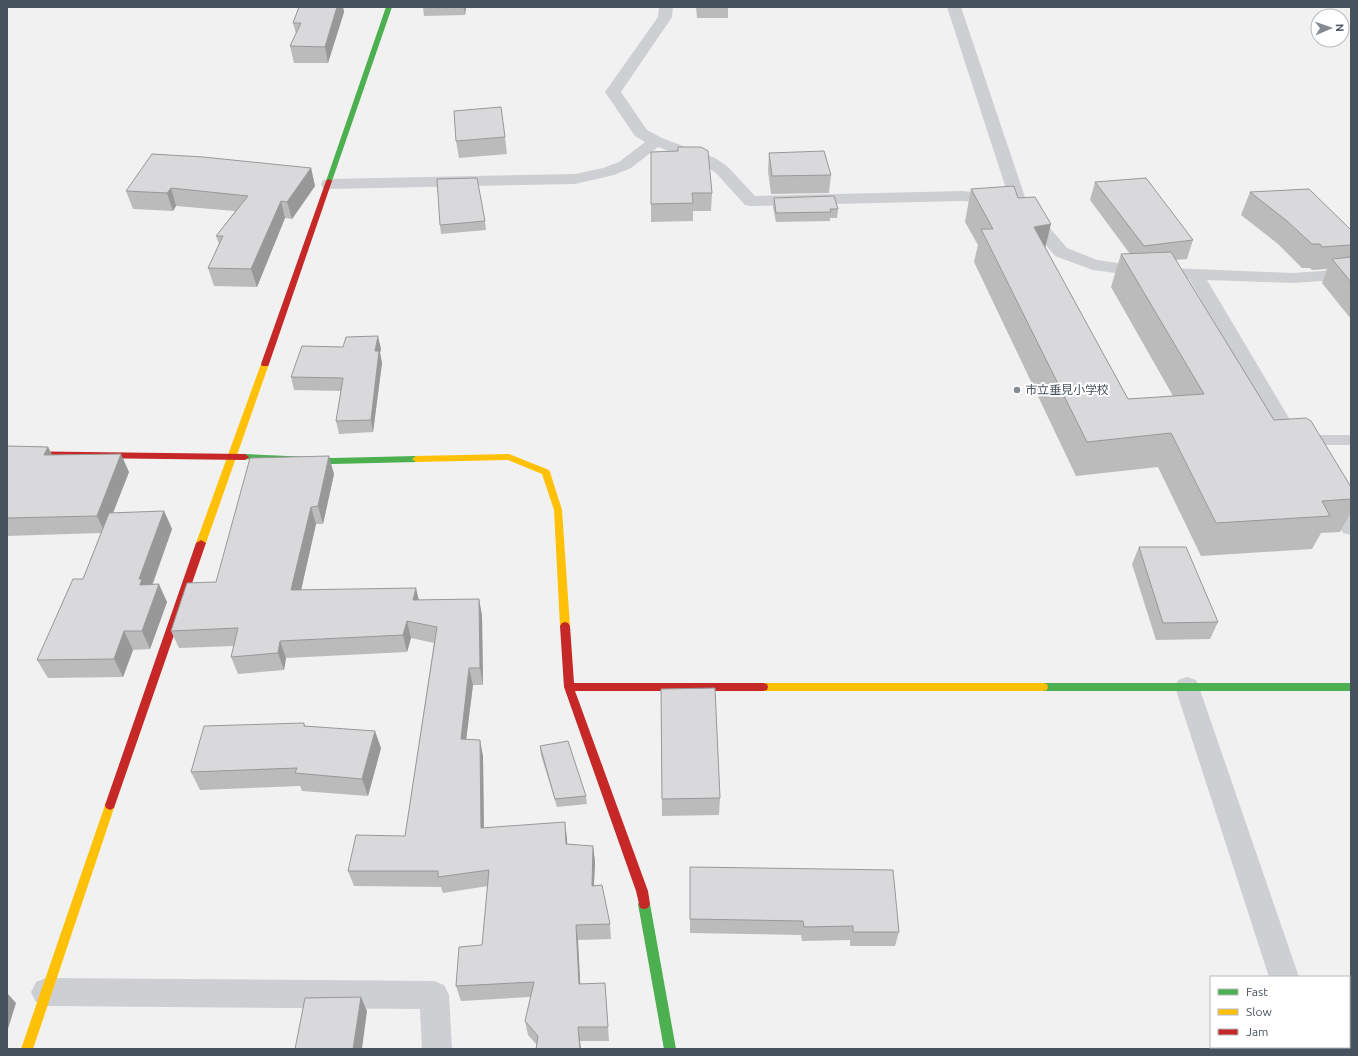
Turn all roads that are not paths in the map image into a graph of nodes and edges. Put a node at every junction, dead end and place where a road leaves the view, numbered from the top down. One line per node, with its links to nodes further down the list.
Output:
1 (389, 7): 5 (street)
2 (666, 7): 4 (street)
3 (954, 7): 6 (street)
4 (656, 141): 5 (street); 6 (street)
5 (329, 184): 12 (street)
6 (1018, 201): 7 (street)
7 (1196, 274): 8 (street); 9 (street)
8 (1351, 274)
9 (1292, 440): 10 (lane); 13 (street)
10 (1351, 440)
11 (7, 454): 12 (street)
12 (231, 456): 16 (street); 20 (street)
13 (1316, 459)
14 (1326, 480): 15 (street)
15 (1351, 527)
16 (569, 687): 17 (street); 23 (street)
17 (1187, 687): 18 (street); 19 (street)
18 (1351, 687)
19 (1284, 976)
20 (46, 992): 21 (street); 22 (street)
21 (27, 1049)
22 (437, 1049)
23 (670, 1049)

